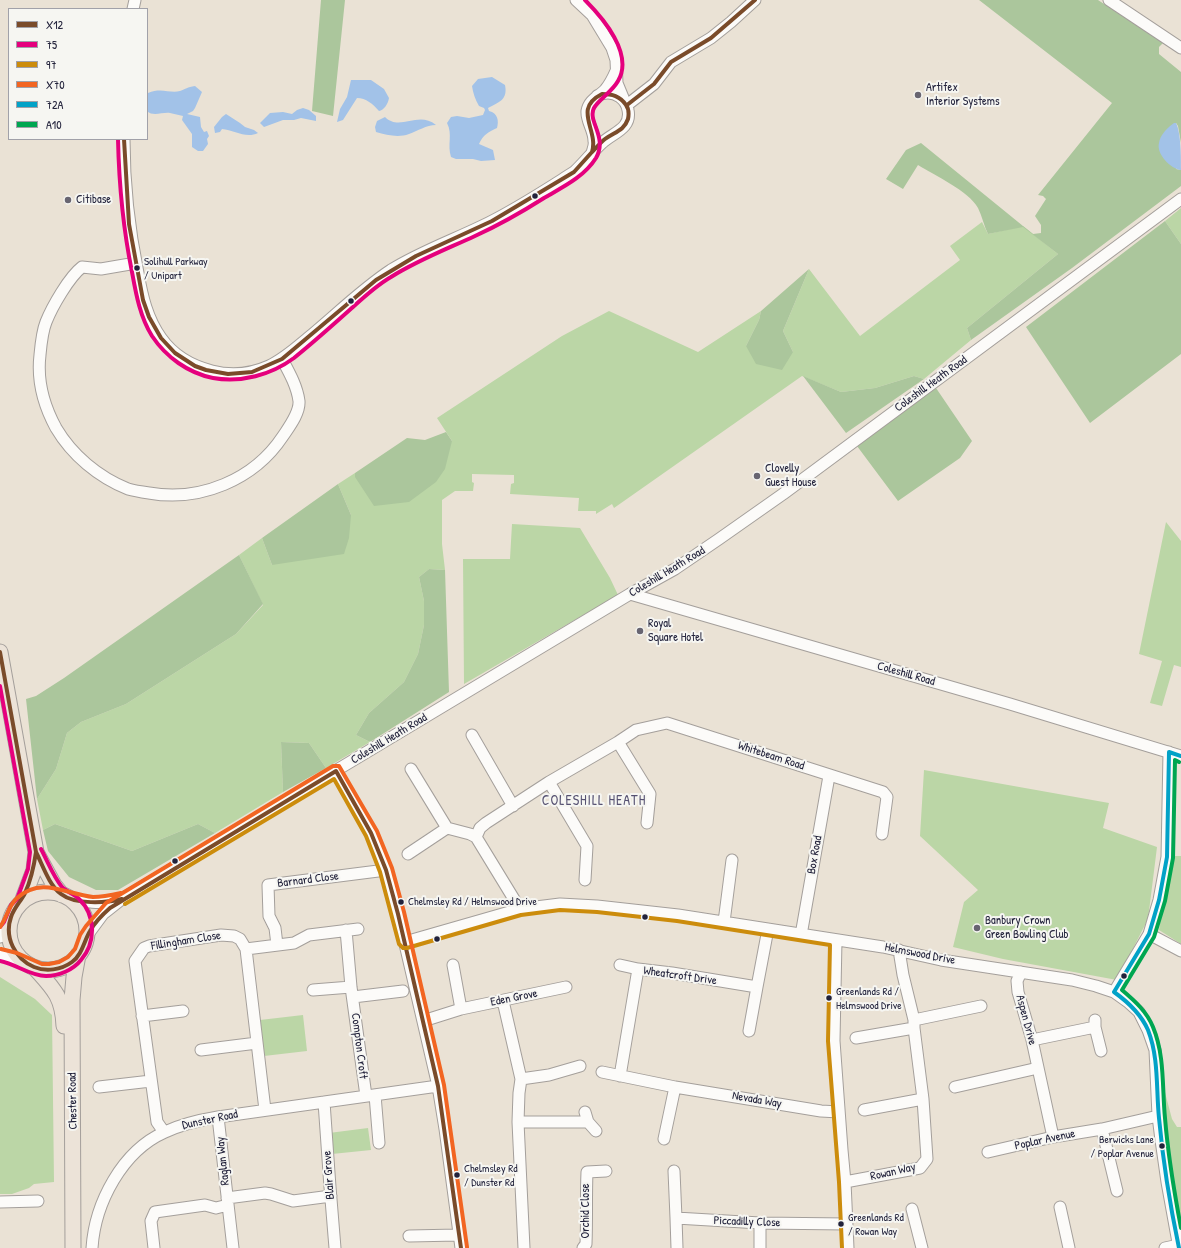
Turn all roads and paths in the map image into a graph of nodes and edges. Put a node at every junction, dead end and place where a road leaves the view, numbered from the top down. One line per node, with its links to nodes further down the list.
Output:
1 (576, 0): 5 (street)
2 (755, 0): 7 (street)
3 (1109, 0): 4 (street)
4 (1181, 48)
5 (616, 70): 6 (street); 7 (street)
6 (596, 96): 7 (street); 8 (street)
7 (625, 103): 9 (street)
8 (590, 124): 9 (street); 11 (street)
9 (612, 135): 11 (street)
10 (124, 140): 13 (street)
11 (592, 153): 14 (street)
12 (1181, 199): 15 (street, Coleshill Heath Road)
13 (136, 263): 14 (street); 14 (street)
14 (282, 359)
15 (630, 594): 19 (street, Coleshill Road); 22 (street, Coleshill Heath Road)
16 (0, 652): 30 (highway)
17 (472, 735): 25 (street)
18 (618, 742): 23 (street, Whitebeam Road); 24 (street, Whitebeam Road); 26 (street)
19 (1169, 752): 20 (street, Coleshill Road); 44 (street)
20 (1181, 756)
21 (411, 769): 27 (street)
22 (336, 771): 33 (street); 36 (street, Coleshill Heath Road)
23 (830, 776): 28 (street, Whitebeam Road); 45 (street, Box Road)
24 (549, 782): 25 (street, Whitebeam Road); 34 (street)
25 (513, 806): 29 (street, Whitebeam Road)
26 (647, 822)
27 (447, 828): 29 (street); 31 (street)
28 (882, 834)
29 (476, 837): 38 (street)
30 (36, 852): 35 (highway); 37 (highway)
31 (408, 854)
32 (732, 860): 39 (street)
33 (386, 870): 49 (street); 50 (street, Barnard Close)
34 (585, 880)
35 (65, 896): 36 (street, Coleshill Heath Road); 37 (highway); 47 (highway)
36 (122, 899): 47 (street, Coleshill Heath Road)
37 (22, 902): 40 (highway)
38 (520, 909): 39 (street, Helmswood Drive); 49 (street, Helmswood Drive)
39 (724, 922): 42 (street, Helmswood Drive)
40 (9, 925): 46 (street); 56 (highway)
41 (358, 929): 43 (street)
42 (768, 929): 45 (street, Helmswood Drive); 62 (street)
43 (346, 930): 50 (street); 65 (street, Compton Croft)
44 (1149, 934): 53 (street); 66 (street)
45 (801, 935): 48 (street, Helmswood Drive)
46 (0, 937)
47 (86, 937): 55 (highway)
48 (836, 940): 52 (street, Helmswood Drive); 95 (street)
49 (405, 942): 72 (street)
50 (277, 945): 51 (street)
51 (246, 949): 71 (street, Fillingham Close); 77 (street)
52 (899, 950): 60 (street, Helmswood Drive); 73 (street, Rowan Way)
53 (1181, 950)
54 (0, 955): 56 (street)
55 (78, 955): 56 (highway); 123 (highway, Chester Road)
56 (30, 965): 122 (highway, Chester Road)
57 (453, 965): 69 (street)
58 (620, 965): 59 (street)
59 (638, 969): 62 (street, Wheatcroft Drive); 83 (street, Wheatcroft Drive)
60 (1021, 972): 66 (street, Helmswood Drive); 76 (street, Aspen Drive)
61 (566, 987): 67 (street, Eden Grove)
62 (757, 988): 74 (street)
63 (314, 990): 65 (street, Compton Croft)
64 (403, 991): 65 (street, Compton Croft)
65 (352, 992): 90 (street, Compton Croft)
66 (1114, 992): 96 (street, Helmswood Drive)
67 (503, 1001): 69 (street, Eden Grove); 84 (street)
68 (981, 1006): 73 (street)
69 (461, 1009): 72 (street, Eden Grove)
70 (183, 1011): 71 (street)
71 (142, 1016): 85 (street, Fillingham Close)
72 (423, 1021): 87 (street)
73 (914, 1024): 75 (street); 91 (street, Rowan Way)
74 (749, 1031)
75 (856, 1038)
76 (1032, 1040): 79 (street); 81 (street, Aspen Drive)
77 (257, 1043): 78 (street); 93 (street)
78 (201, 1050)
79 (1101, 1051)
80 (580, 1066): 84 (street)
81 (1038, 1068): 89 (street); 102 (street, Aspen Drive)
82 (602, 1072): 83 (street, Nevada Way)
83 (620, 1076): 88 (street, Nevada Way)
84 (521, 1079): 98 (street)
85 (151, 1081): 86 (street); 101 (street, Fillingham Close)
86 (99, 1086)
87 (438, 1086): 90 (street, Dunster Road); 119 (street)
88 (675, 1087): 95 (street, Nevada Way); 103 (street)
89 (955, 1087)
90 (370, 1096): 92 (street, Dunster Road); 104 (street)
91 (923, 1099): 94 (street); 108 (street, Rowan Way)
92 (324, 1102): 93 (street, Dunster Road); 110 (street, Blair Grove)
93 (265, 1110): 97 (street, Dunster Road)
94 (864, 1110)
95 (840, 1112): 108 (street)
96 (1158, 1116): 99 (street, Poplar Avenue); 121 (street, Helmswood Drive)
97 (218, 1117): 101 (street, Dunster Road); 113 (street, Raglan Way)
98 (518, 1122): 100 (street); 129 (street)
99 (1102, 1129): 102 (street, Poplar Avenue); 109 (street)
100 (596, 1131)
101 (164, 1132): 124 (street, Dunster Road)
102 (1053, 1137): 105 (street, Poplar Avenue)
103 (664, 1139)
104 (379, 1143)
105 (988, 1152)
106 (606, 1171): 130 (street, Orchid Close)
107 (674, 1171): 116 (street)
108 (845, 1182): 118 (street)
109 (1117, 1191)
110 (331, 1196): 113 (street); 127 (street, Blair Grove)
111 (38, 1201): 112 (street)
112 (0, 1202)
113 (228, 1202): 125 (street); 126 (street, Raglan Way)
114 (1060, 1207): 135 (street)
115 (912, 1208): 134 (street)
116 (676, 1218): 117 (street, Piccadilly Close); 131 (street)
117 (760, 1223): 118 (street, Piccadilly Close); 132 (street)
118 (847, 1224): 133 (street)
119 (458, 1235): 120 (street); 128 (street)
120 (409, 1236)
121 (1179, 1247): 136 (street)
122 (66, 1248)
123 (73, 1248)
124 (92, 1248)
125 (154, 1248)
126 (234, 1248)
127 (335, 1248)
128 (461, 1248)
129 (524, 1248)
130 (583, 1248)
131 (677, 1248)
132 (760, 1248)
133 (848, 1248)
134 (922, 1248)
135 (1069, 1248)
136 (1165, 1248)

